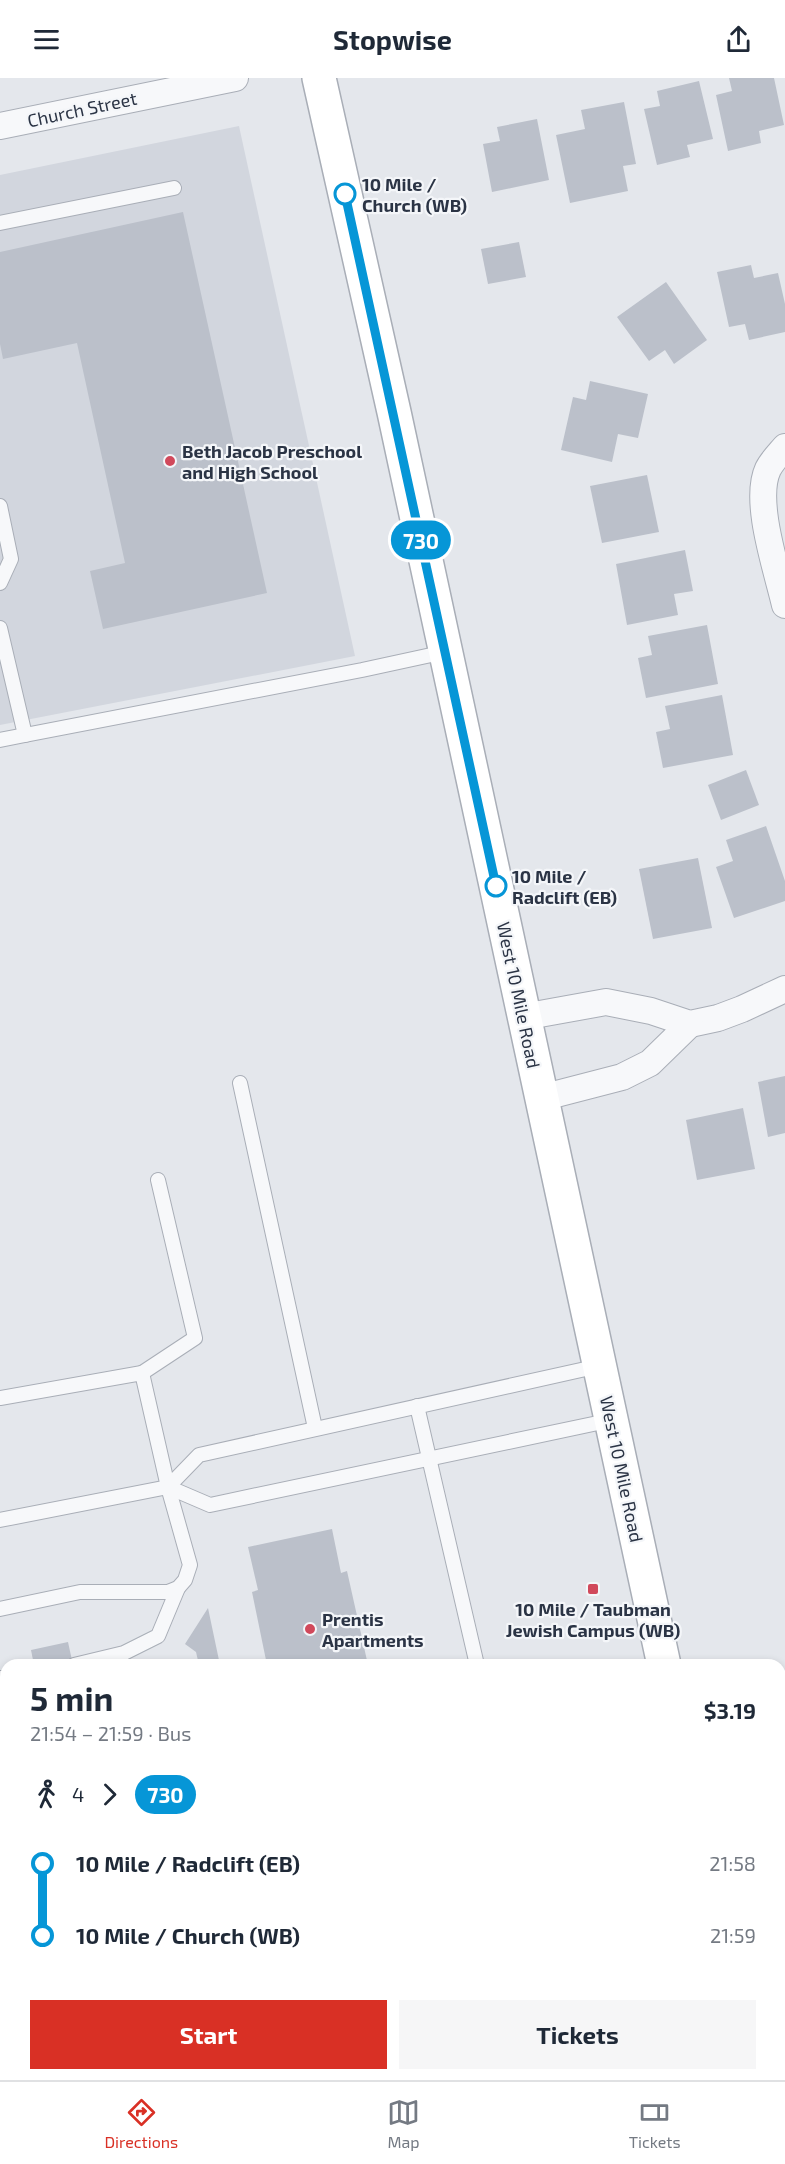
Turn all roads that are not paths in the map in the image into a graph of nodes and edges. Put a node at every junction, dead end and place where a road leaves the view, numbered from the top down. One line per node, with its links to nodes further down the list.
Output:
1 (235, 78): 3 (street, Church Street)
2 (319, 78): 11 (main road, West 10 Mile Road)
3 (0, 126)
4 (174, 188): 5 (lane)
5 (0, 223)
6 (785, 447): 9 (street)
7 (0, 506): 8 (lane)
8 (0, 583)
9 (785, 605)
10 (0, 628): 12 (lane)
11 (445, 652): 12 (lane); 15 (main road, West 10 Mile Road)
12 (25, 735): 13 (lane)
13 (0, 740)
14 (785, 989): 16 (street)
15 (523, 1017): 16 (street); 18 (main road, West 10 Mile Road)
16 (690, 1024): 18 (street)
17 (240, 1083): 25 (lane)
18 (541, 1098): 20 (main road, West 10 Mile Road)
19 (158, 1180): 21 (lane)
20 (599, 1366): 23 (lane); 24 (main road, West 10 Mile Road)
21 (142, 1373): 22 (lane); 27 (lane)
22 (0, 1398)
23 (417, 1406): 25 (lane); 26 (lane)
24 (612, 1420): 26 (lane); 33 (main road, West 10 Mile Road)
25 (315, 1428): 27 (lane)
26 (429, 1459): 27 (lane); 32 (lane)
27 (168, 1487): 28 (lane); 29 (lane)
28 (0, 1520)
29 (178, 1588): 30 (lane); 31 (lane)
30 (0, 1609)
31 (99, 1659)
32 (476, 1659)
33 (663, 1659)

